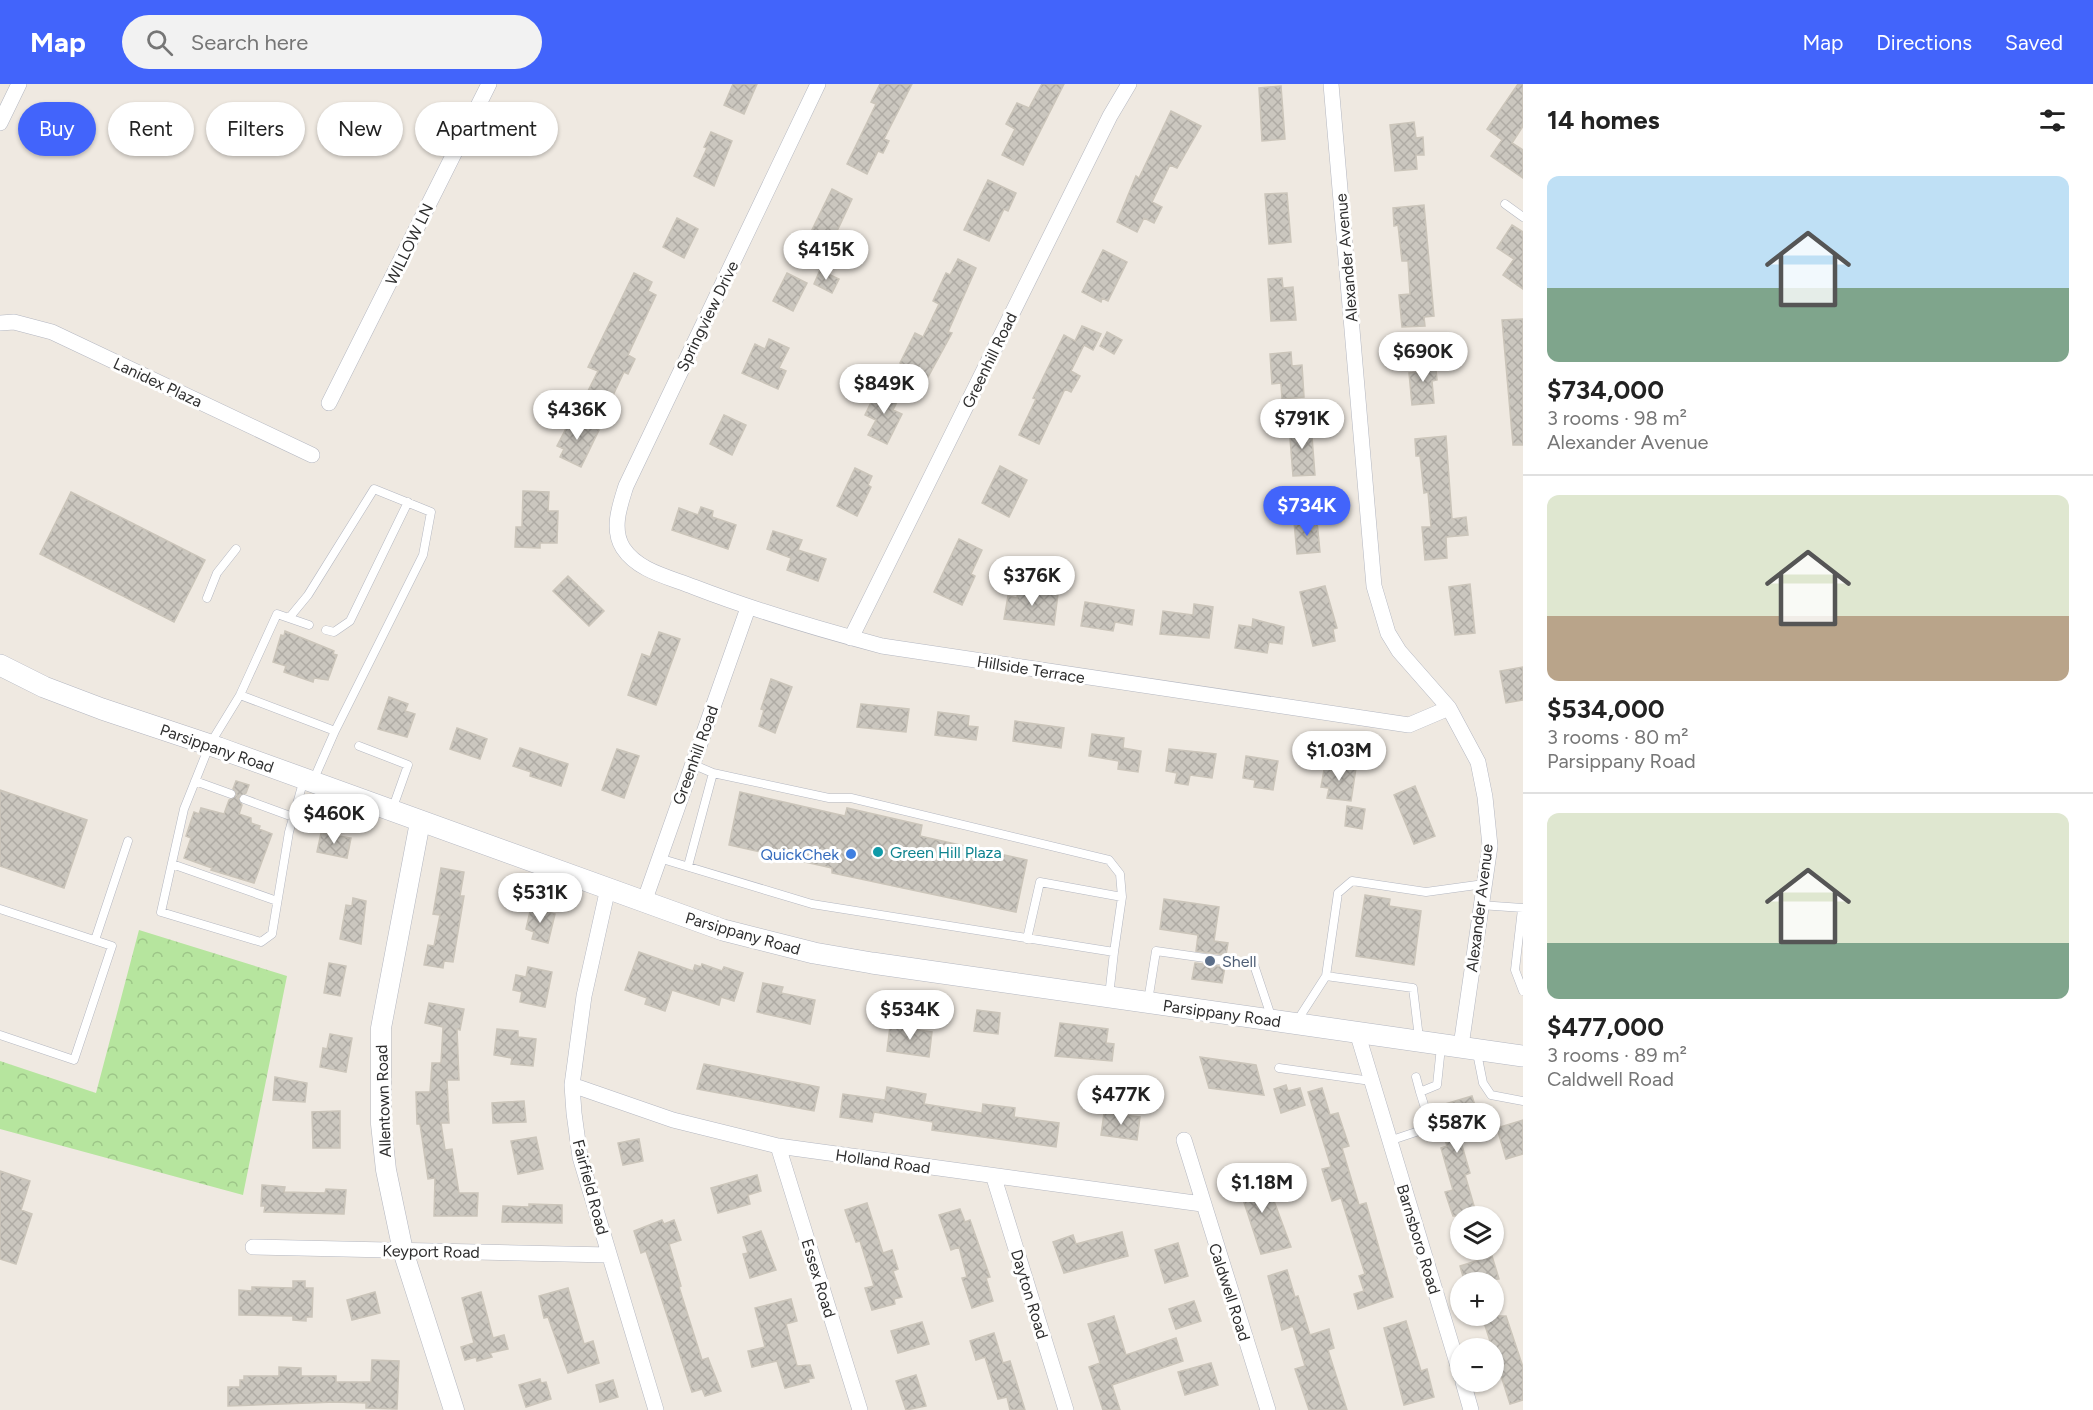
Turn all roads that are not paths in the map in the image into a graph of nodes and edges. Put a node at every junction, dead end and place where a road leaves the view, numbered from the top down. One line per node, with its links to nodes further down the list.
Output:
1 (19, 84): 6 (street)
2 (489, 84): 10 (street, WILLOW LN)
3 (818, 84): 14 (street, Springview Drive)
4 (1129, 84): 20 (street, Greenhill Road)
5 (1330, 84): 23 (street, Alexander Avenue)
6 (0, 123)
7 (1504, 204): 8 (lane)
8 (1523, 217)
9 (0, 323): 11 (street, Lanidex Plaza)
10 (329, 403)
11 (312, 455)
12 (408, 502): 17 (lane); 19 (lane); 24 (lane)
13 (236, 549): 15 (lane)
14 (626, 551): 16 (street, Hillside Terrace)
15 (207, 598)
16 (748, 608): 20 (street, Hillside Terrace); 27 (street, Greenhill Road)
17 (289, 618): 18 (lane); 22 (lane)
18 (309, 625)
19 (326, 630)
20 (851, 638): 23 (street, Hillside Terrace)
21 (0, 665): 25 (main road, Parsippany Road)
22 (240, 695): 24 (lane); 25 (lane)
23 (1449, 708): 40 (street, Alexander Avenue)
24 (335, 731): 30 (lane)
25 (210, 744): 29 (lane); 30 (main road, Parsippany Road)
26 (359, 746): 33 (lane)
27 (692, 764): 28 (lane); 37 (street, Greenhill Road)
28 (713, 773): 39 (lane); 42 (lane)
29 (195, 781): 31 (lane); 38 (lane)
30 (308, 781): 33 (main road, Parsippany Road); 34 (lane)
31 (231, 794)
32 (244, 799): 34 (lane)
33 (392, 812): 35 (main road, Parsippany Road)
34 (293, 817): 43 (lane)
35 (420, 822): 41 (main road, Parsippany Road); 75 (street, Allentown Road)
36 (128, 842): 49 (lane)
37 (659, 857): 39 (lane); 44 (street, Greenhill Road)
38 (172, 864): 43 (lane); 43 (lane)
39 (688, 866): 48 (lane)
40 (1484, 884): 45 (street, Alexander Avenue); 51 (lane)
41 (608, 888): 44 (main road, Parsippany Road); 66 (street, Fairfield Road)
42 (1122, 897): 48 (lane); 50 (lane)
43 (277, 901)
44 (644, 902): 54 (main road, Parsippany Road)
45 (1480, 905): 46 (lane); 61 (street, Alexander Avenue)
46 (1523, 908): 52 (lane)
47 (0, 909): 49 (lane)
48 (1027, 939): 50 (lane)
49 (95, 940): 59 (lane)
50 (1114, 952): 54 (lane)
51 (1326, 976): 57 (lane); 60 (lane)
52 (1520, 979): 53 (lane)
53 (1523, 991)
54 (1109, 997): 55 (main road, Parsippany Road)
55 (1147, 1003): 56 (main road, Parsippany Road); 56 (lane)
56 (1272, 1021): 57 (main road, Parsippany Road)
57 (1295, 1024): 58 (main road, Parsippany Road)
58 (1358, 1032): 60 (main road, Parsippany Road); 65 (street, Barnsboro Road)
59 (0, 1035)
60 (1419, 1040): 61 (main road, Parsippany Road)
61 (1459, 1046): 62 (main road, Parsippany Road); 67 (lane); 68 (lane)
62 (1523, 1056)
63 (1278, 1068): 65 (lane)
64 (1416, 1077): 67 (lane)
65 (1371, 1081): 70 (street, Barnsboro Road)
66 (572, 1085): 71 (street, Holland Road); 76 (street, Fairfield Road)
67 (1420, 1092): 70 (lane)
68 (1523, 1101)
69 (1184, 1140): 73 (street, Caldwell Road)
70 (1389, 1141): 77 (street, Barnsboro Road)
71 (778, 1146): 72 (street, Holland Road); 81 (street, Essex Road)
72 (994, 1178): 73 (street, Holland Road); 82 (street, Dayton Road)
73 (1202, 1204): 83 (street, Caldwell Road)
74 (253, 1247): 75 (street, Keyport Road)
75 (403, 1251): 76 (street, Keyport Road); 79 (street, Allentown Road)
76 (609, 1255): 80 (street, Fairfield Road)
77 (1450, 1340)
78 (1466, 1392): 84 (street)
79 (454, 1410)
80 (656, 1410)
81 (860, 1410)
82 (1066, 1410)
83 (1268, 1410)
84 (1472, 1410)

